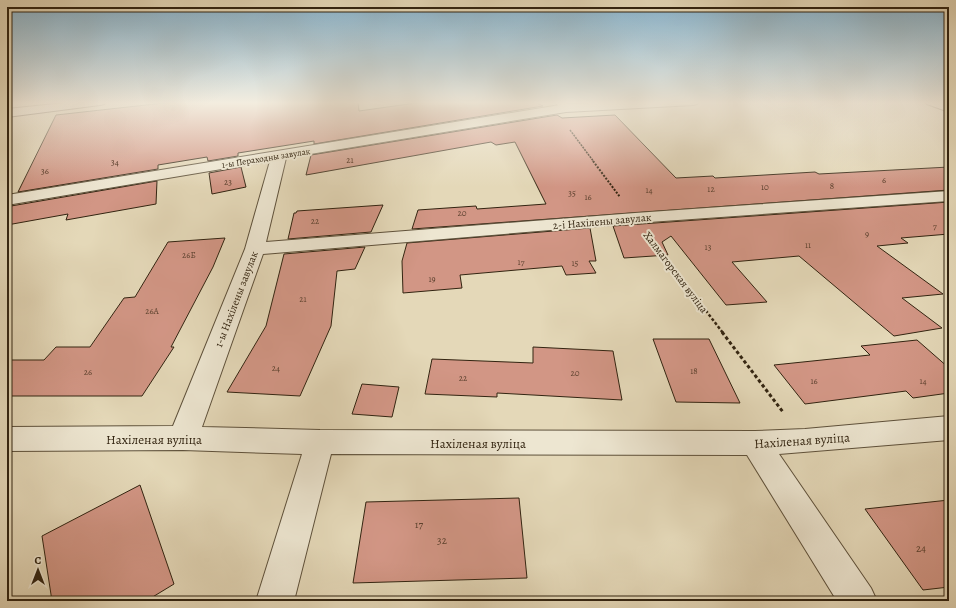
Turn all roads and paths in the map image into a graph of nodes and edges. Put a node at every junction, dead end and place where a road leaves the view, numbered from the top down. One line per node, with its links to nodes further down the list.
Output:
1 (426, 130): 3 (street, 1-ы Пераходны завулак)
2 (576, 130): 6 (path, Халмагорская вуліца)
3 (279, 156): 5 (street, 1-ы Пераходны завулак); 7 (street, 1-ы Нахілены завулак)
4 (949, 196): 6 (street, 2-і Нахілены завулак)
5 (7, 200)
6 (635, 218): 7 (street, 2-і Нахілены завулак); 11 (path, Халмагорская вуліца)
7 (255, 249): 9 (street, 1-ы Нахілены завулак)
8 (949, 428): 11 (street, Нахіленая вуліца)
9 (183, 438): 10 (street, Нахіленая вуліца); 12 (street, Нахіленая вуліца)
10 (7, 439)
11 (805, 441): 13 (street, Нахіленая вуліца)
12 (320, 442): 13 (street, Нахіленая вуліца); 14 (street)
13 (755, 443): 15 (street)
14 (276, 601)
15 (858, 601)

